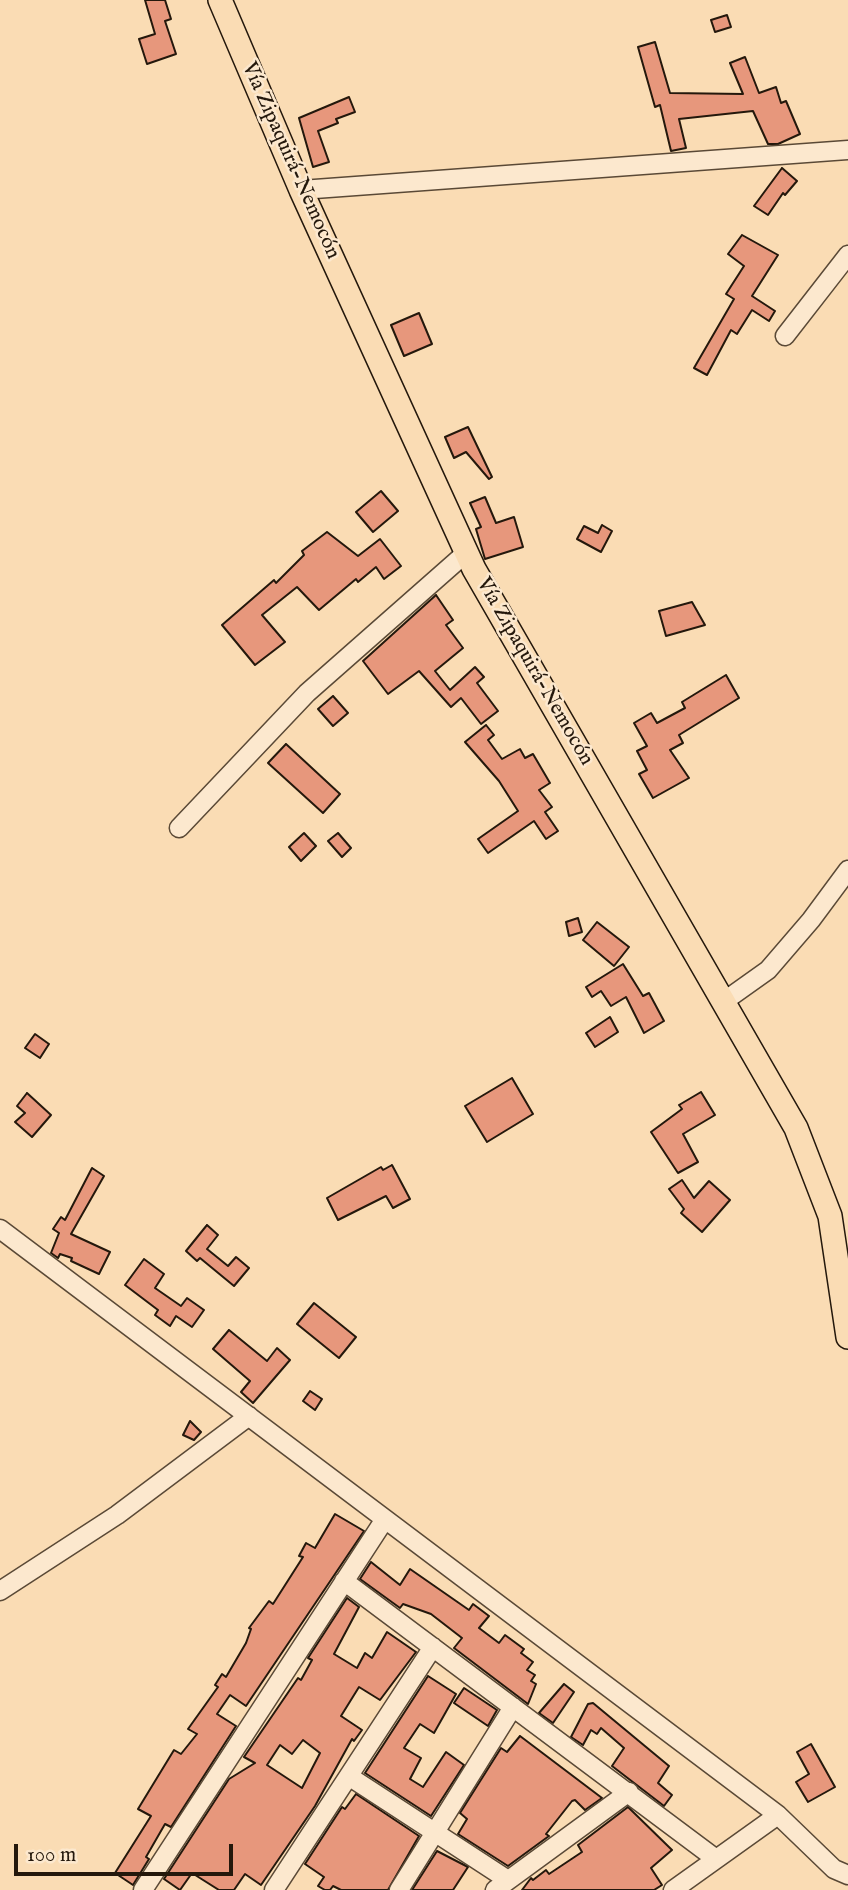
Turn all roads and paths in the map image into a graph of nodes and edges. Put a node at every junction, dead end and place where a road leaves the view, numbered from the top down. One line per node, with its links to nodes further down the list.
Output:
1 (220, 0): 3 (main road, Vía Zipaquirá-Nemocón)
2 (848, 150): 3 (street)
3 (300, 190): 6 (main road, Vía Zipaquirá-Nemocón)
4 (848, 255): 5 (street)
5 (785, 336)
6 (467, 552): 7 (street); 9 (main road, Vía Zipaquirá-Nemocón)
7 (179, 828)
8 (848, 870): 9 (street)
9 (723, 1002): 11 (main road, Vía Zipaquirá-Nemocón)
10 (0, 1229): 12 (street)
11 (848, 1338)
12 (248, 1416): 13 (street); 15 (street)
13 (384, 1519): 14 (street); 20 (street)
14 (344, 1581): 16 (street); 25 (street)
15 (0, 1591)
16 (433, 1647): 17 (street); 18 (street)
17 (513, 1707): 19 (street); 21 (street)
18 (350, 1777): 21 (street); 26 (street)
19 (629, 1792): 22 (street); 24 (street)
20 (778, 1815): 22 (street); 23 (street)
21 (435, 1832): 24 (street); 27 (street)
22 (716, 1859): 28 (street)
23 (848, 1875)
24 (501, 1885)
25 (150, 1887)
26 (274, 1890)
27 (399, 1890)
28 (673, 1890)

